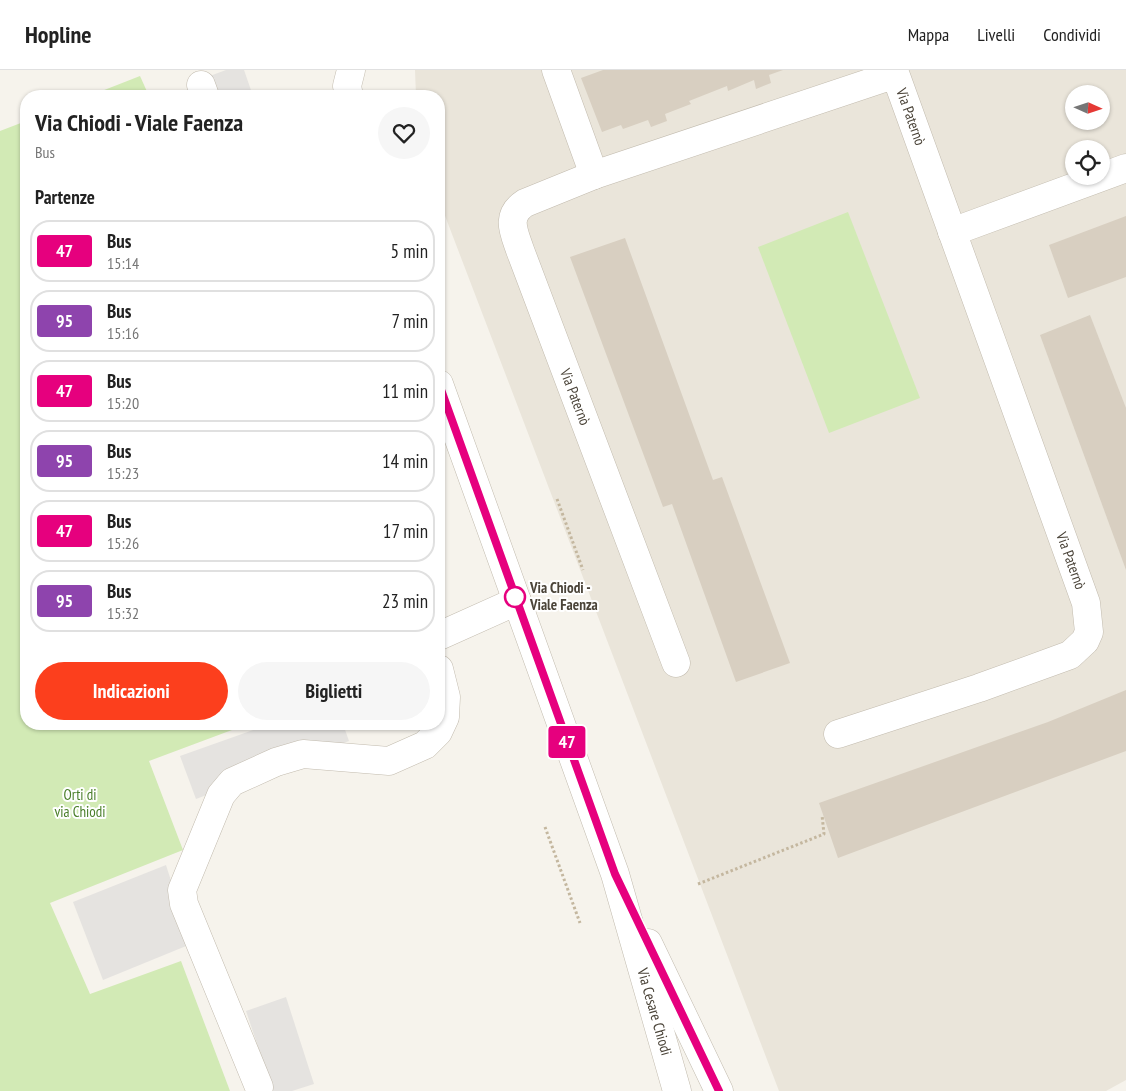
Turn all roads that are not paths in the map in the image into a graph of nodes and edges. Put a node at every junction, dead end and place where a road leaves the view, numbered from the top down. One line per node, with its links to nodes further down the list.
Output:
1 (351, 70): 3 (street)
2 (556, 70): 5 (street)
3 (348, 90)
4 (1126, 168): 6 (street)
5 (594, 175): 6 (street, Via Paternò); 10 (street, Via Paternò)
6 (952, 232): 14 (street, Via Paternò)
7 (445, 401): 8 (street, Via Cesare Chiodi)
8 (517, 601): 9 (street); 15 (street, Via Cesare Chiodi)
9 (445, 633)
10 (676, 663)
11 (445, 693): 12 (street)
12 (445, 717)
13 (439, 730): 16 (street)
14 (838, 734)
15 (615, 874): 17 (street, Via Cesare Chiodi); 18 (street, Via Cesare Chiodi)
16 (259, 1087)
17 (677, 1091)
18 (719, 1091)

